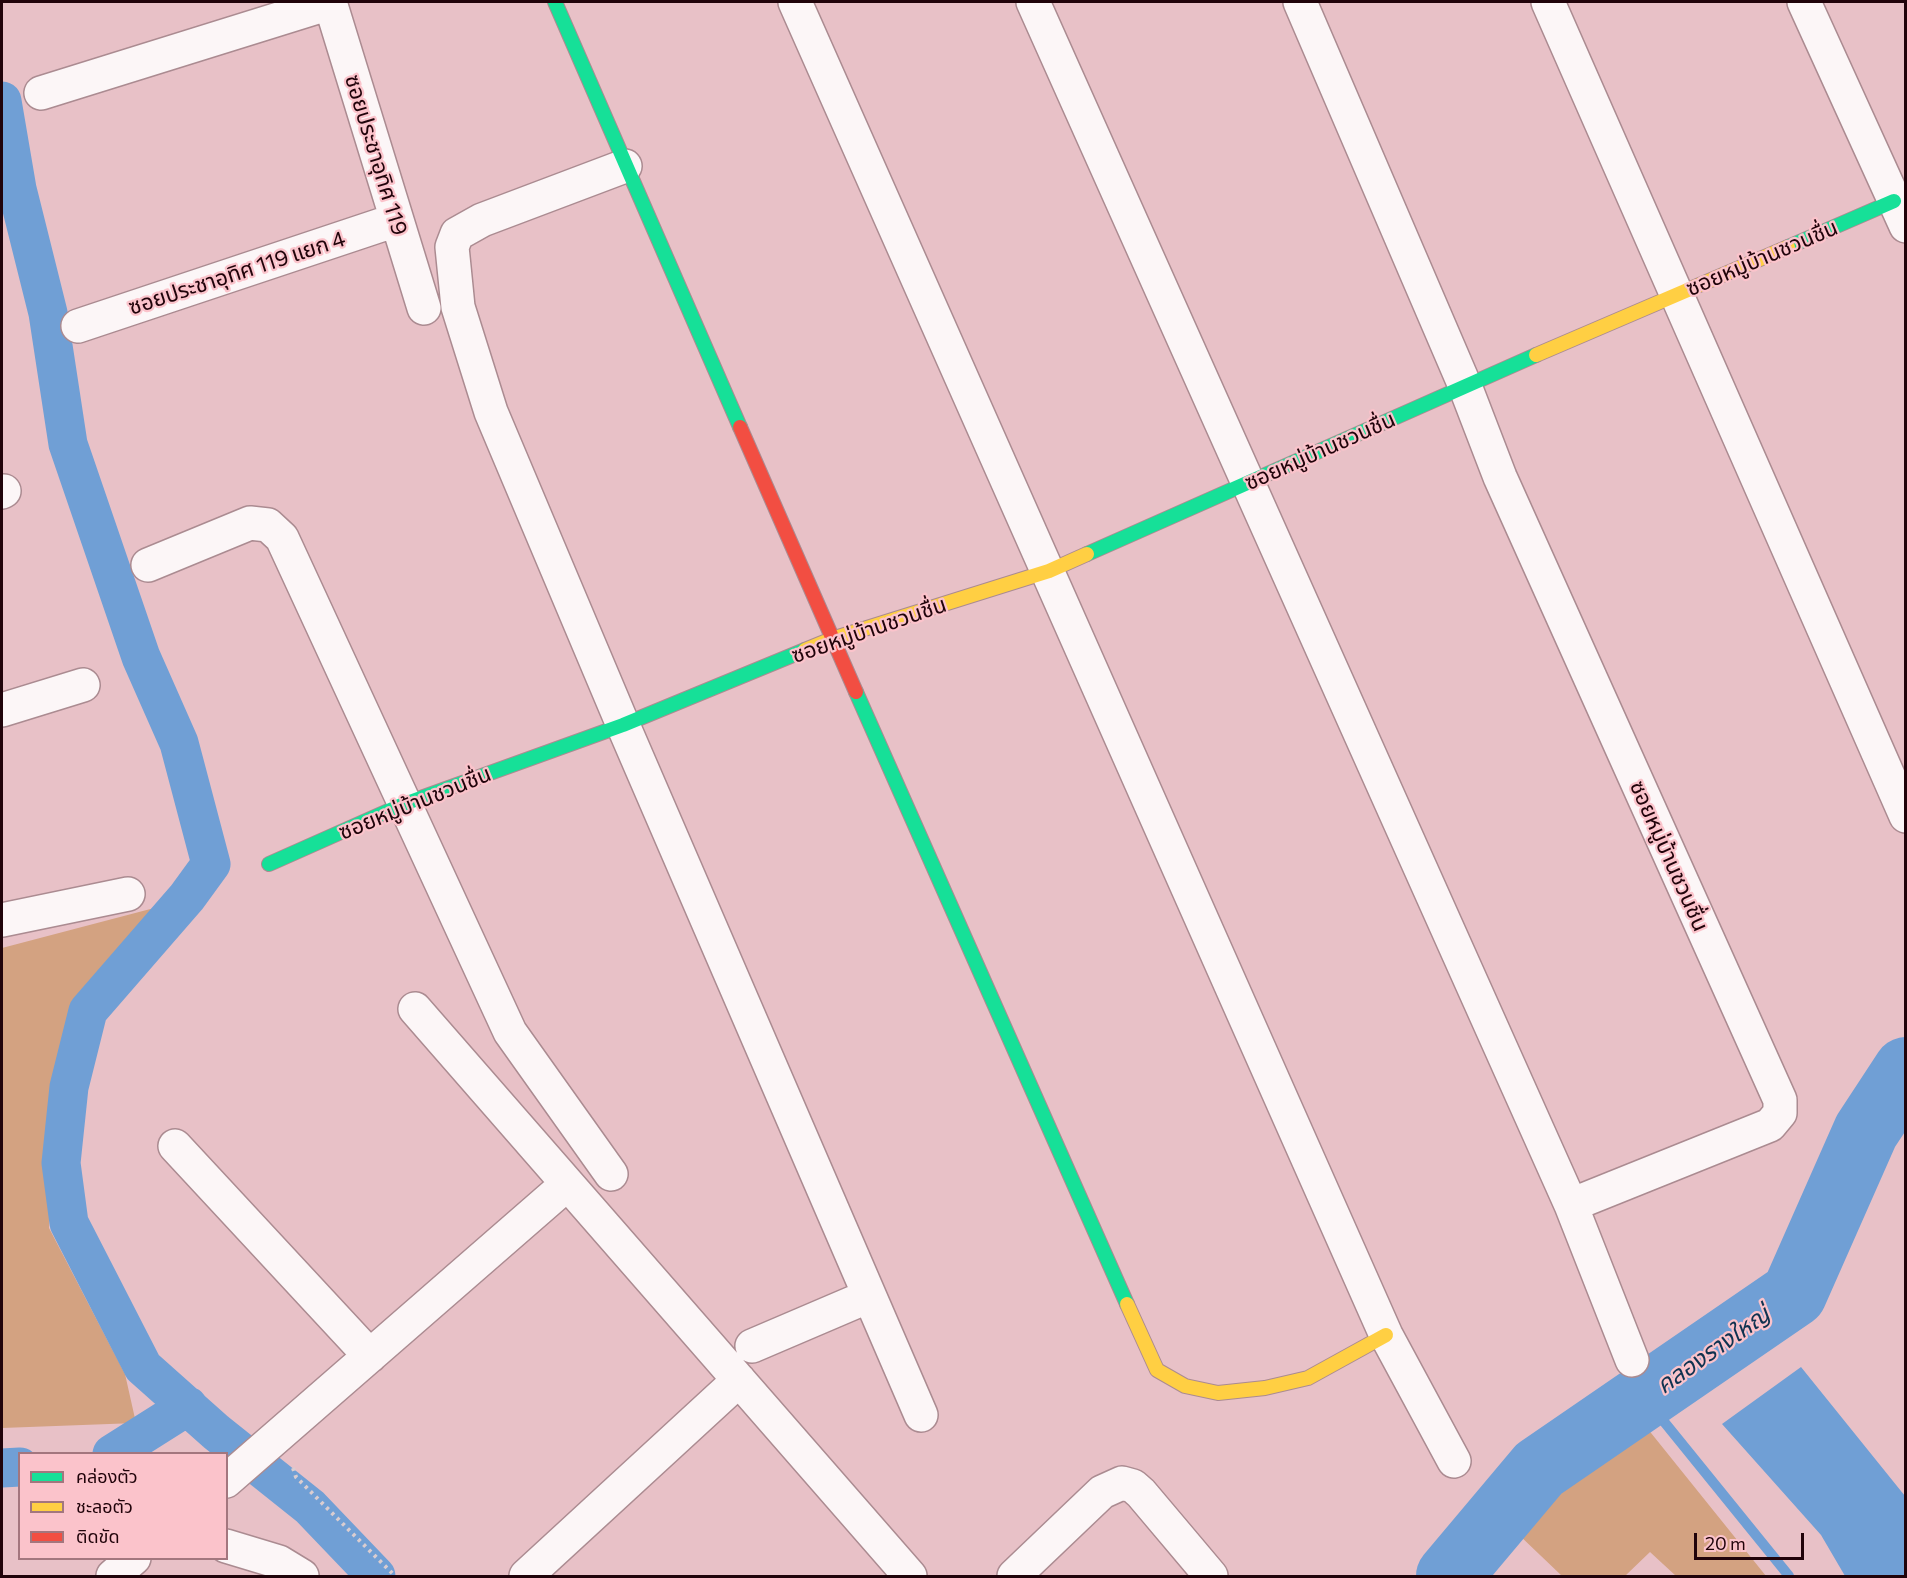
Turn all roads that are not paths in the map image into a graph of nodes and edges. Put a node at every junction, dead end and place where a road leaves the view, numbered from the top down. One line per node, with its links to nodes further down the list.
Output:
1 (330, 2): 8 (street); 11 (street, ซอยประชาอุทิศ 119)
2 (555, 2): 9 (street)
3 (1033, 2): 16 (street)
4 (1300, 2): 15 (street, ซอยหมู่บ้านชวนชื่น)
5 (1548, 2): 12 (street)
6 (1804, 2): 10 (street)
7 (802, 4): 18 (street)
8 (41, 93)
9 (625, 166): 19 (street); 22 (street)
10 (1900, 214): 12 (street, ซอยหมู่บ้านชวนชื่น)
11 (396, 220): 13 (street, ซอยประชาอุทิศ 119); 14 (street, ซอยประชาอุทิศ 119 แยก 4)
12 (1675, 296): 15 (street, ซอยหมู่บ้านชวนชื่น); 24 (street)
13 (424, 308)
14 (78, 326)
15 (1464, 386): 16 (street, ซอยหมู่บ้านชวนชื่น); 32 (street, ซอยหมู่บ้านชวนชื่น)
16 (1249, 483): 18 (street, ซอยหมู่บ้านชวนชื่น); 32 (street)
17 (148, 565): 23 (street)
18 (1049, 571): 19 (street, ซอยหมู่บ้านชวนชื่น); 34 (street)
19 (832, 639): 22 (street, ซอยหมู่บ้านชวนชื่น); 34 (street)
20 (83, 685): 21 (street)
21 (2, 710)
22 (623, 724): 23 (street, ซอยหมู่บ้านชวนชื่น); 33 (street)
23 (404, 804): 25 (street, ซอยหมู่บ้านชวนชื่น); 30 (street)
24 (1904, 807)
25 (269, 864)
26 (128, 894): 27 (street)
27 (2, 920)
28 (415, 1009): 31 (street)
29 (175, 1146): 36 (street)
30 (611, 1174)
31 (566, 1185): 36 (street); 38 (street)
32 (1571, 1205): 37 (street)
33 (869, 1296): 35 (street); 39 (street)
34 (1386, 1335): 40 (street)
35 (752, 1346)
36 (370, 1356): 41 (street)
37 (1632, 1360)
38 (739, 1380): 46 (street); 47 (street)
39 (921, 1415)
40 (1454, 1461)
41 (228, 1479)
42 (228, 1547): 45 (street)
43 (132, 1560): 44 (street)
44 (112, 1576)
45 (302, 1576)
46 (526, 1576)
47 (910, 1576)
48 (1014, 1576): 49 (street)
49 (1211, 1576)

